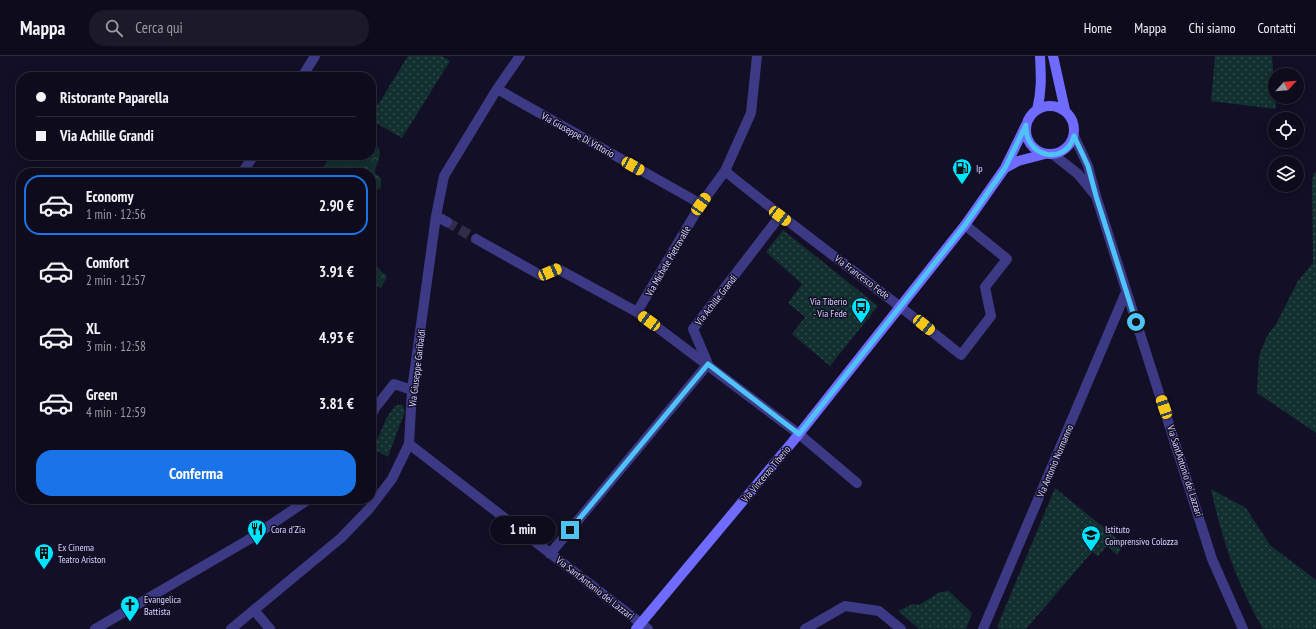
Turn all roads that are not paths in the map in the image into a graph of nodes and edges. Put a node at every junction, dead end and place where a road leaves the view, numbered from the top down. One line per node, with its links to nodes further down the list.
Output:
1 (315, 56): 6 (street)
2 (520, 56): 7 (street, Via Giuseppe Garibaldi)
3 (757, 56): 14 (street, Via Michele Pietravalle)
4 (1040, 56): 8 (main road)
5 (1053, 56): 9 (main road)
6 (305, 72)
7 (497, 89): 16 (street, Via Giuseppe Di Vittorio); 17 (street, Via Giuseppe Garibaldi)
8 (1037, 110): 9 (main road); 10 (main road)
9 (1065, 110): 11 (main road)
10 (1026, 125): 12 (main road); 13 (main road, Via Vincenzo Tiberio)
11 (1074, 136): 12 (main road); 15 (street, Via Sant'Antonio dei Lazzari)
12 (1050, 154): 13 (main road, Via Vincenzo Tiberio); 15 (street, Via Sant'Antonio dei Lazzari)
13 (1005, 168): 20 (main road, Via Vincenzo Tiberio)
14 (724, 170): 16 (street, Via Michele Pietravalle); 18 (street, Via Francesco Fede)
15 (1096, 196): 22 (street, Via Sant'Antonio dei Lazzari)
16 (701, 204): 24 (street, Via Michele Pietravalle)
17 (436, 216): 19 (street); 26 (street, Via Giuseppe Garibaldi)
18 (780, 216): 23 (street, Via Francesco Fede); 25 (street, Via Achille Grandi)
19 (447, 222)
20 (965, 225): 23 (main road, Via Vincenzo Tiberio); 23 (street, Via Francesco Fede)
21 (476, 239): 24 (street)
22 (1126, 292): 42 (street, Via Antonio Normanno); 43 (street, Via Sant'Antonio dei Lazzari)
23 (900, 305): 28 (main road, Via Vincenzo Tiberio)
24 (637, 312): 25 (street)
25 (708, 364): 28 (street); 34 (street)
26 (412, 390): 27 (street); 29 (street, Via Giuseppe Garibaldi)
27 (376, 407)
28 (799, 434): 30 (street); 36 (main road, Via Vincenzo Tiberio)
29 (410, 444): 31 (street, Via Giuseppe Garibaldi); 34 (street, Via Sant'Antonio dei Lazzari)
30 (857, 483)
31 (376, 500)
32 (302, 504): 37 (street)
33 (373, 504): 35 (street, Via Giuseppe Garibaldi)
34 (550, 554): 36 (street, Via Sant'Antonio dei Lazzari)
35 (254, 610): 38 (street, Via Giuseppe Garibaldi); 39 (street)
36 (642, 627)
37 (95, 629)
38 (231, 629)
39 (270, 629)
40 (805, 629): 41 (street)
41 (901, 629)
42 (983, 629)
43 (1243, 629)

